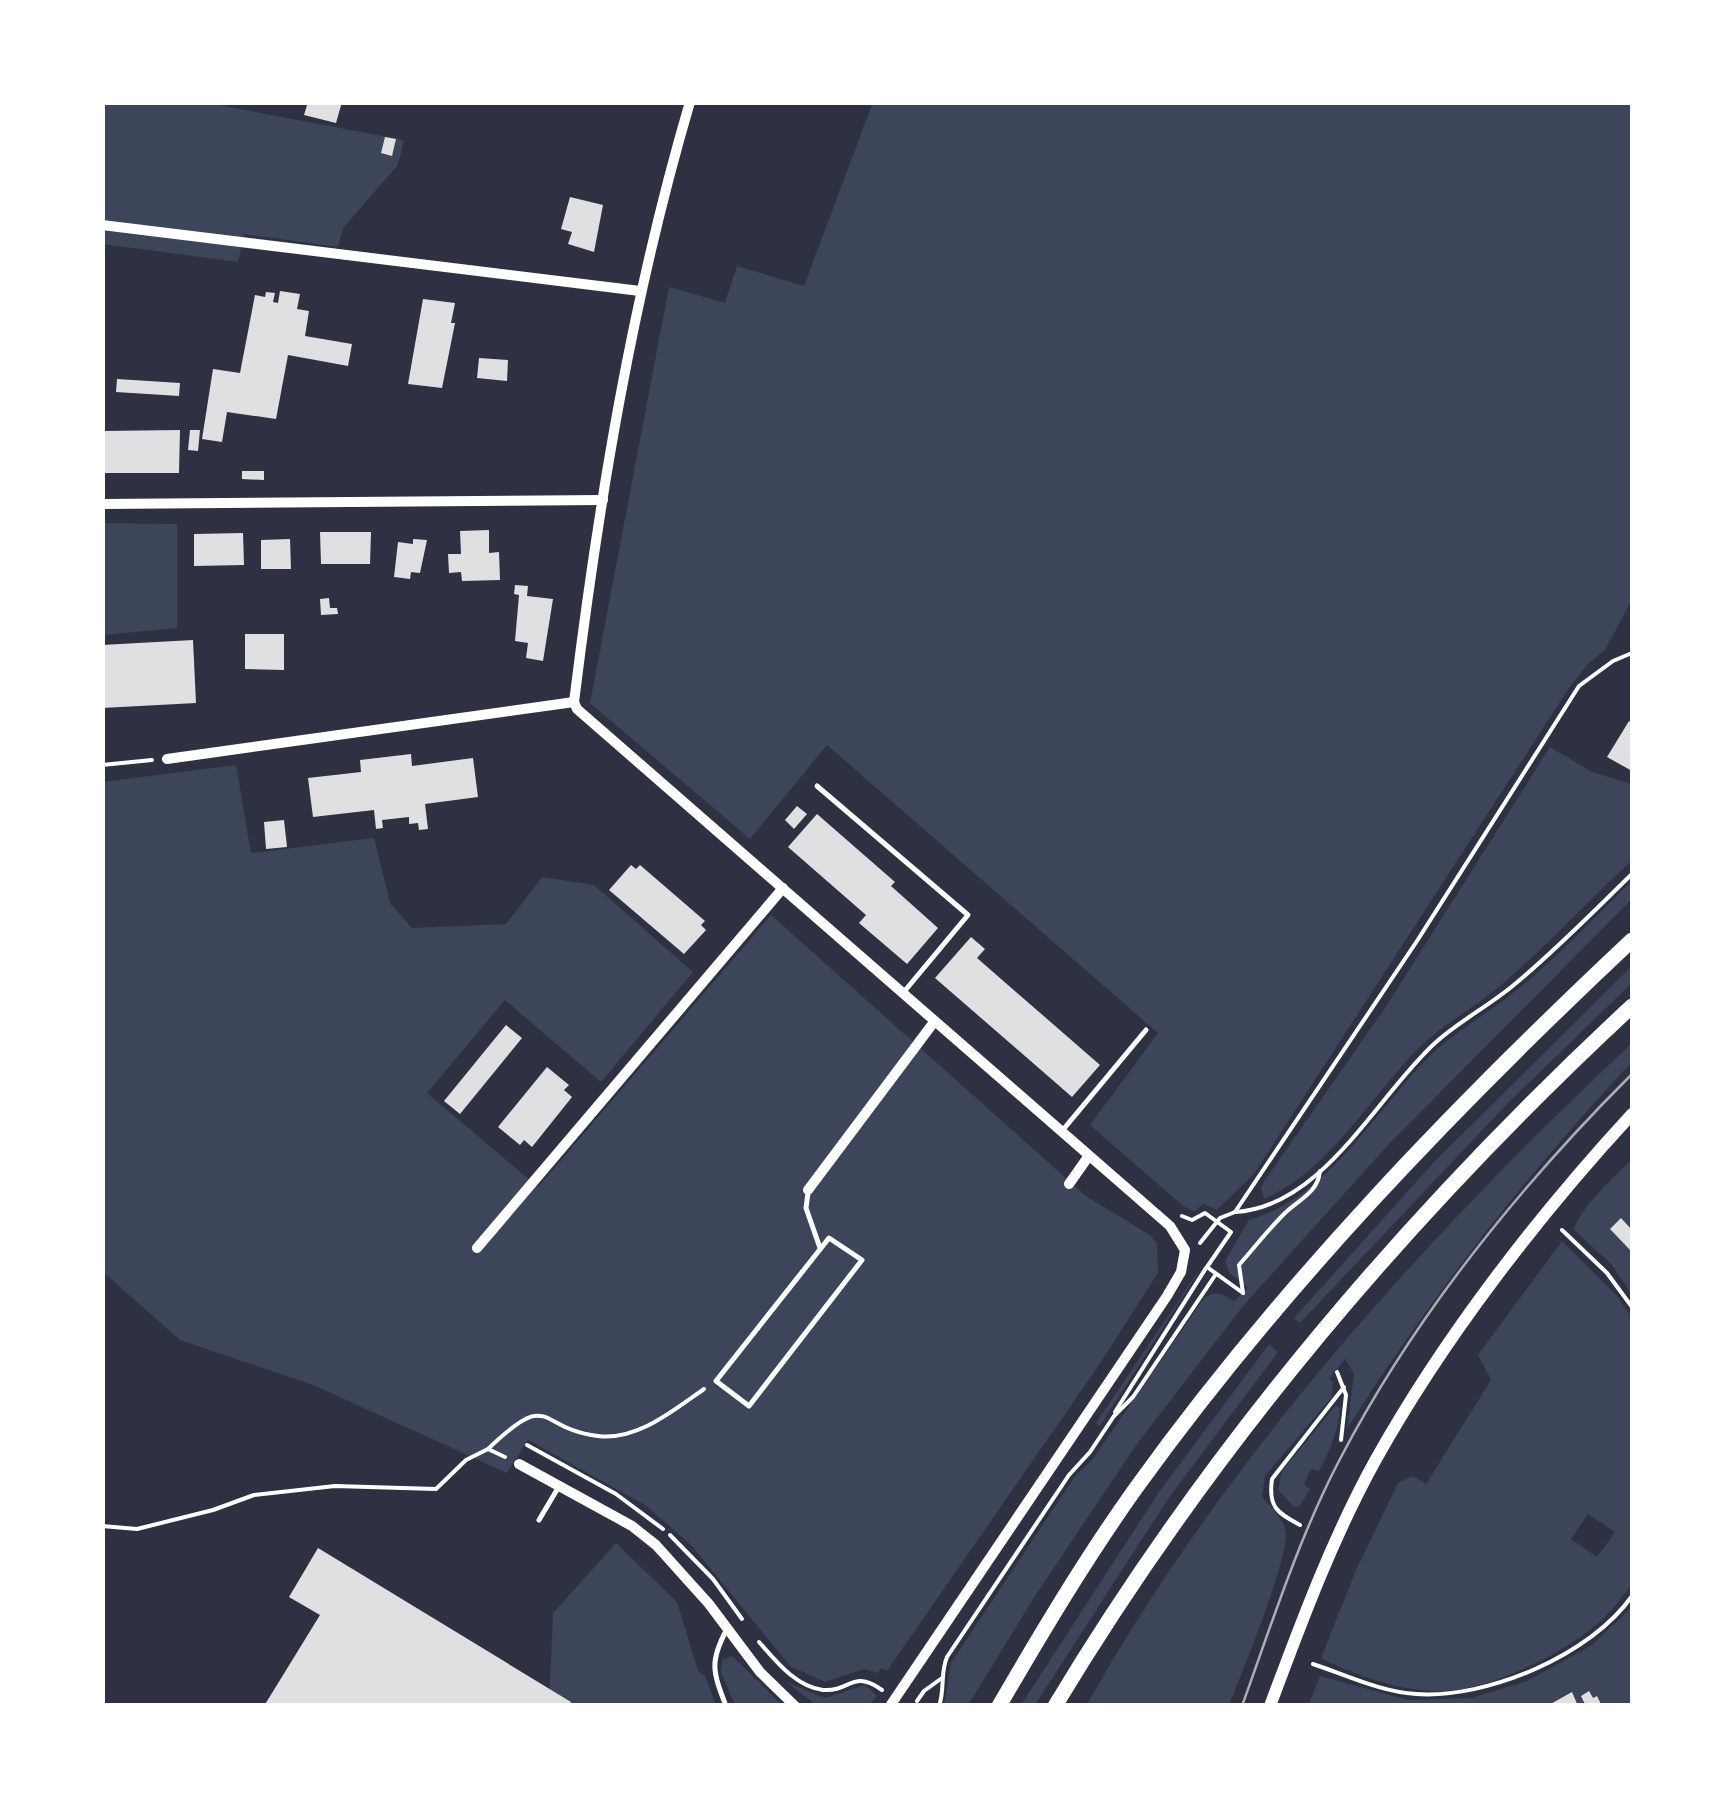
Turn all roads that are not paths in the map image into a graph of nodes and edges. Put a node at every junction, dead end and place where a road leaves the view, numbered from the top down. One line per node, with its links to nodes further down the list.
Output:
1 (690, 102): 3 (street)
2 (102, 225): 3 (street)
3 (640, 292): 4 (street)
4 (603, 500): 5 (street); 6 (street)
5 (102, 504)
6 (574, 702): 7 (street); 9 (street)
7 (168, 759)
8 (818, 786): 11 (lane)
9 (784, 888): 11 (street); 20 (street)
10 (1632, 940): 29 (main road)
11 (901, 995): 13 (street)
12 (1632, 1006): 30 (main road)
13 (934, 1022): 16 (street); 19 (street)
14 (1146, 1030): 16 (lane)
15 (1632, 1114): 31 (street)
16 (1060, 1134): 17 (street)
17 (1088, 1158): 18 (street); 28 (street)
18 (1068, 1184)
19 (808, 1190): 21 (lane)
20 (477, 1248)
21 (820, 1248): 21 (lane)
22 (519, 1464): 23 (street)
23 (559, 1485): 24 (lane); 25 (street)
24 (539, 1520)
25 (726, 1629): 26 (lane); 27 (street)
26 (726, 1706)
27 (795, 1706)
28 (890, 1706)
29 (999, 1706)
30 (1055, 1706)
31 (1270, 1706)

